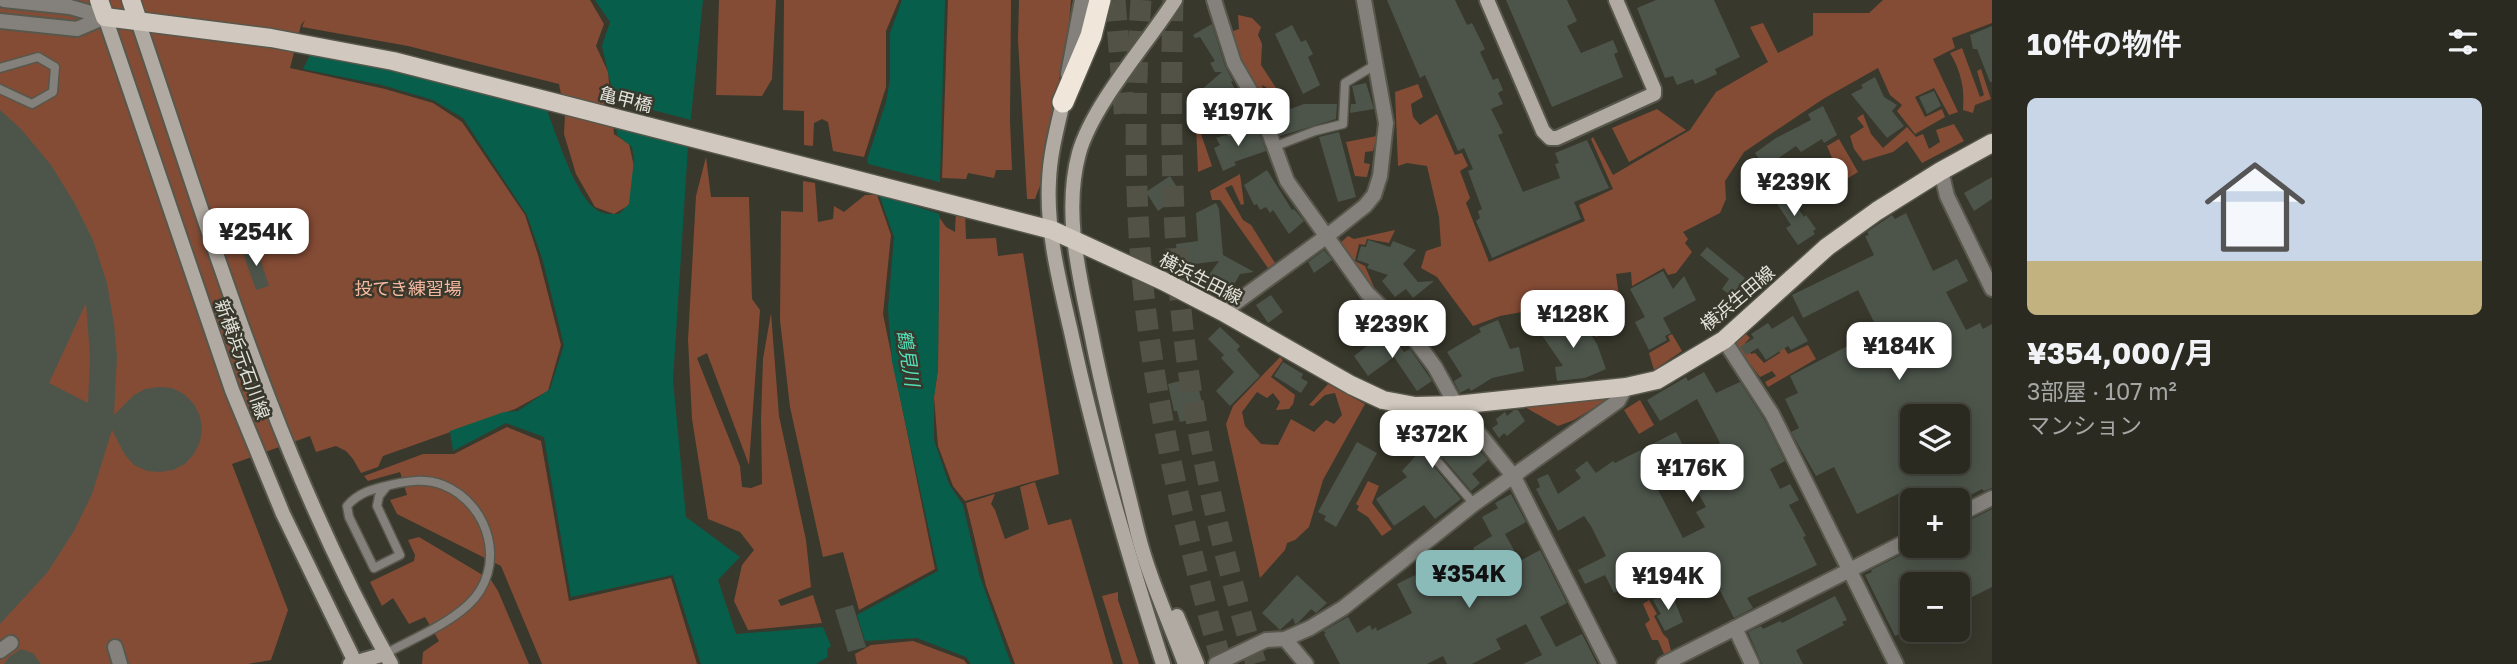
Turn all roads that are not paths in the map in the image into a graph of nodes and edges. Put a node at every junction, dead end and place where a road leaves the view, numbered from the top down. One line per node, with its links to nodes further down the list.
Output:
1 (4, 0): 10 (street)
2 (131, 0): 12 (main road)
3 (1082, 0): 16 (street)
4 (1100, 0): 16 (highway)
5 (1175, 0): 25 (street)
6 (1214, 0): 17 (street)
7 (1364, 0): 13 (street)
8 (1487, 0): 9 (street)
9 (1616, 0)
10 (102, 9): 11 (street); 12 (main road); 46 (street, 新横浜元石川線)
11 (0, 21)
12 (138, 21): 22 (main road, 亀甲橋); 44 (street, 新横浜元石川線)
13 (1375, 65): 20 (lane); 24 (street)
14 (0, 68): 15 (lane)
15 (0, 89)
16 (1063, 102): 23 (street)
17 (1264, 120): 18 (lane); 20 (street)
18 (1231, 132)
19 (1992, 143): 21 (main road, 横浜生田線)
20 (1273, 147): 24 (street)
21 (1941, 171): 26 (street); 28 (main road, 横浜生田線)
22 (1015, 222): 23 (main road, 横浜生田線)
23 (1052, 230): 25 (main road, 横浜生田線); 34 (street)
24 (1327, 236): 27 (street); 30 (street)
25 (1074, 239): 27 (main road, 横浜生田線); 37 (street)
26 (1992, 289)
27 (1223, 312): 30 (main road, 横浜生田線)
28 (1724, 340): 29 (main road, 横浜生田線); 40 (street)
29 (1626, 387): 30 (main road, 横浜生田線); 32 (street)
30 (1456, 405): 32 (street)
31 (1439, 463): 36 (lane)
32 (1514, 477): 36 (street); 53 (street)
33 (387, 486): 33 (lane); 44 (lane)
34 (1112, 492): 47 (street); 48 (street)
35 (1992, 498): 38 (street)
36 (1474, 504): 42 (street)
37 (1134, 508): 49 (street); 50 (street)
38 (1970, 509)
39 (1900, 545): 40 (street)
40 (1849, 571): 41 (street); 56 (street)
41 (1735, 628): 54 (street); 55 (street)
42 (1284, 639): 51 (street); 52 (street)
43 (115, 647): 45 (street)
44 (388, 659): 46 (street)
45 (120, 664)
46 (354, 664)
47 (1163, 664)
48 (1176, 664)
49 (1185, 664)
50 (1197, 664)
51 (1216, 664)
52 (1306, 664)
53 (1609, 664)
54 (1664, 664)
55 (1752, 664)
56 (1896, 664)

